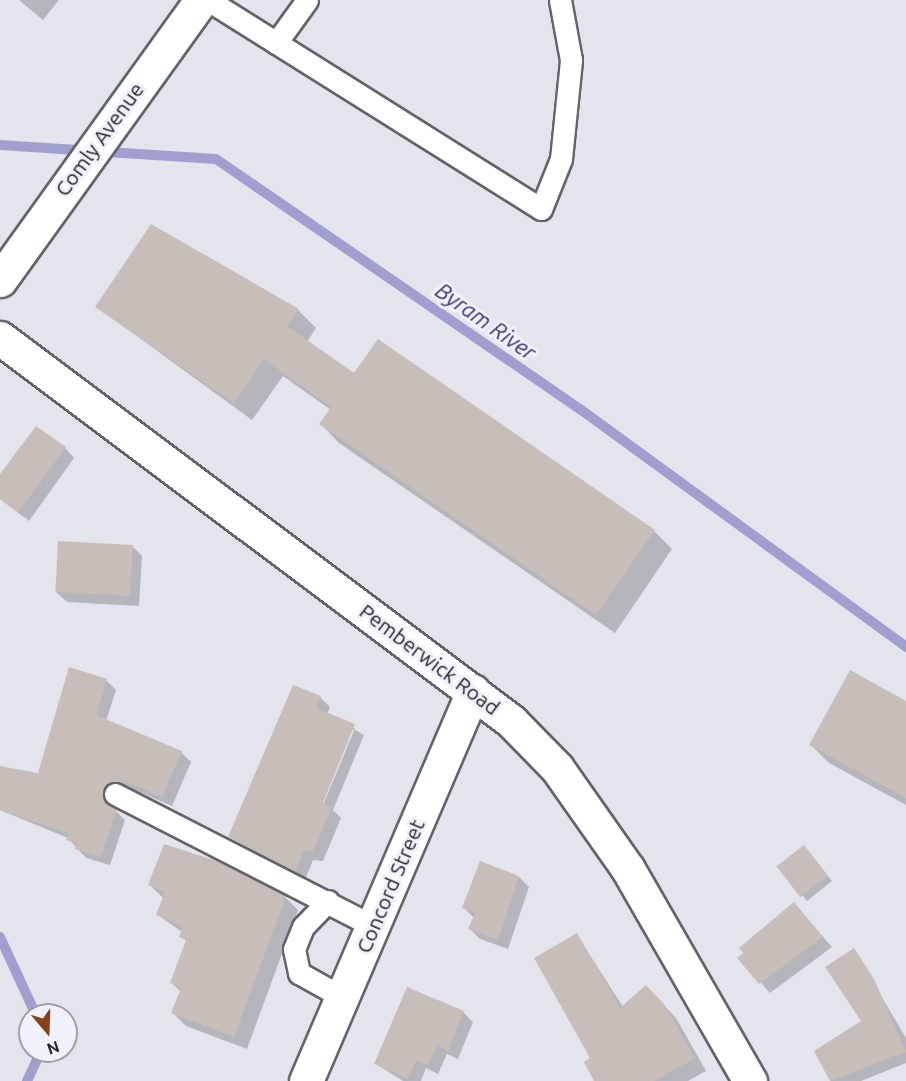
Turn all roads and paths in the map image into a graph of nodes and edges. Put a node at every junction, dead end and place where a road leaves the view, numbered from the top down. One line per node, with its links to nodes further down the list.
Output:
1 (201, 0): 6 (street, Comly Avenue)
2 (208, 0): 5 (lane)
3 (307, 0): 5 (lane)
4 (560, 0): 5 (lane)
5 (276, 43)
6 (0, 280)
7 (0, 338): 8 (street, Pemberwick Road)
8 (473, 691): 11 (street, Concord Street); 14 (street, Pemberwick Road)
9 (115, 794): 10 (lane)
10 (328, 901): 11 (lane); 12 (lane)
11 (373, 926): 12 (street, Concord Street)
12 (342, 997): 13 (street, Concord Street)
13 (306, 1081)
14 (750, 1081)

